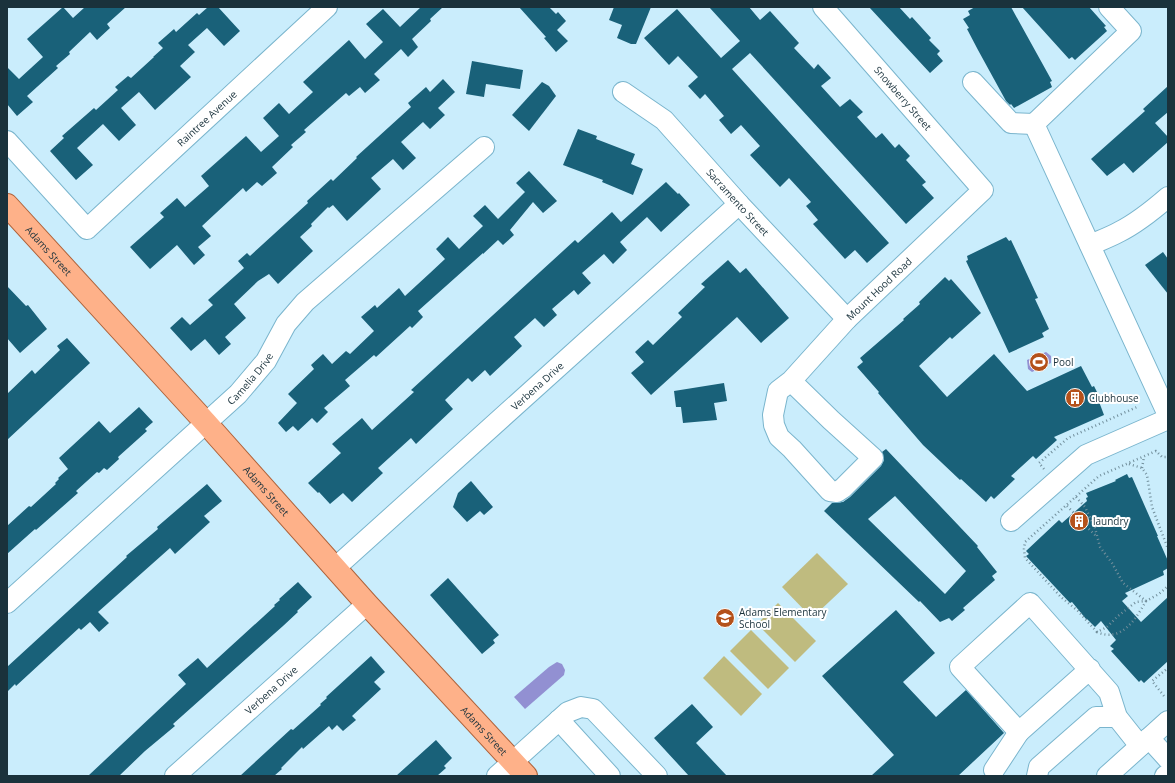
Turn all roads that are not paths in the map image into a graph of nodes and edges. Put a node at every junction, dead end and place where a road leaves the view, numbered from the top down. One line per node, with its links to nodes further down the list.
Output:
1 (327, 7): 7 (street, Raintree Avenue)
2 (823, 7): 9 (street, Snowberry Street)
3 (1109, 7): 6 (street)
4 (973, 82): 6 (street)
5 (624, 92): 11 (street, Sacramento Street)
6 (1034, 124): 13 (street)
7 (7, 141)
8 (484, 147): 18 (street, Camelia Drive)
9 (983, 190): 14 (street, Mount Hood Road)
10 (1168, 196): 13 (street)
11 (739, 204): 14 (street, Sacramento Street); 20 (street, Verbena Drive)
12 (9, 213): 18 (main road, Adams Street)
13 (1095, 243): 16 (street)
14 (847, 319): 15 (street, Mount Hood Road)
15 (784, 386): 15 (street)
16 (1168, 415)
17 (1168, 419): 19 (street)
18 (206, 422): 20 (main road, Adams Street); 21 (street, Camelia Drive)
19 (1011, 521)
20 (335, 568): 22 (main road, Adams Street)
21 (7, 603)
22 (367, 604): 31 (main road, Adams Street); 33 (street, Verbena Drive)
23 (1090, 669): 24 (street); 27 (street); 27 (street)
24 (1117, 717): 28 (street); 36 (street)
25 (559, 720): 31 (street); 34 (street); 35 (street)
26 (1168, 721): 28 (street)
27 (1020, 732): 30 (street)
28 (1145, 742): 29 (street); 37 (street)
29 (1168, 759)
30 (994, 770)
31 (512, 771)
32 (1168, 774): 38 (street)
33 (175, 776)
34 (610, 776)
35 (657, 776)
36 (1037, 776)
37 (1107, 776)
38 (1165, 776)

